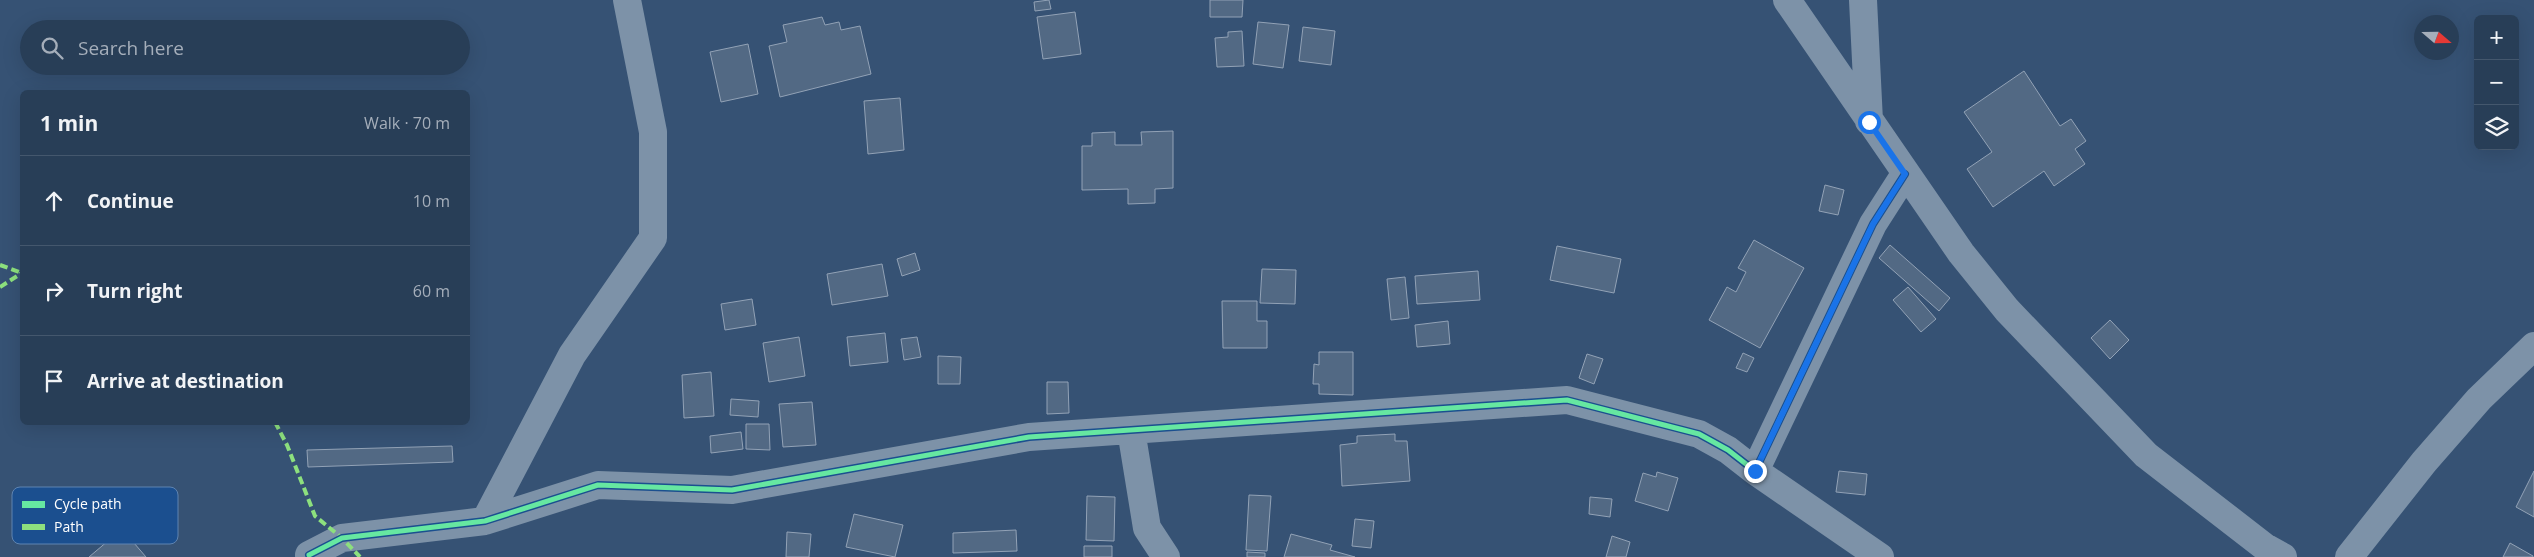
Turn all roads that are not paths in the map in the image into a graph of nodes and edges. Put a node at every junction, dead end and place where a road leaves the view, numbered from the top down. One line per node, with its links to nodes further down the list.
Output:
1 (627, 0): 9 (street)
2 (1787, 0): 4 (street)
3 (1863, 0): 4 (street)
4 (1869, 122): 5 (street)
5 (1905, 174): 8 (street); 13 (street)
6 (2530, 356): 14 (street)
7 (1131, 430): 8 (street); 9 (street); 11 (street)
8 (1755, 471): 12 (street)
9 (485, 521): 10 (street)
10 (310, 555)
11 (1166, 557)
12 (1880, 557)
13 (2284, 557)
14 (2349, 557)

